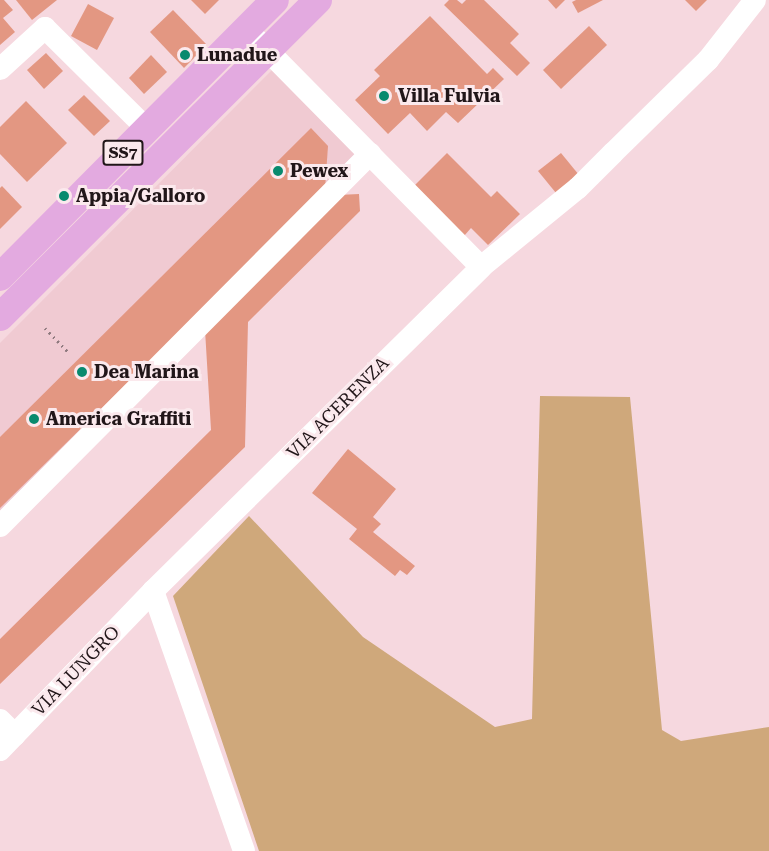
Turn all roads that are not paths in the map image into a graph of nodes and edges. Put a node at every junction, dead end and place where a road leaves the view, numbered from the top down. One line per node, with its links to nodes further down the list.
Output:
1 (275, 0): 4 (main road, SS7)
2 (318, 0): 5 (main road, SS7)
3 (755, 0): 9 (street, VIA ACERENZA)
4 (246, 29): 5 (street); 7 (main road, SS7)
5 (272, 55): 8 (street); 11 (main road, SS7)
6 (0, 69): 7 (street)
7 (147, 129): 10 (main road, SS7)
8 (370, 154): 9 (street); 12 (street)
9 (481, 267): 13 (street, VIA ACERENZA)
10 (0, 277)
11 (0, 317)
12 (0, 526)
13 (153, 591): 14 (street, VIA LUNGRO); 15 (street)
14 (5, 735)
15 (244, 851)

